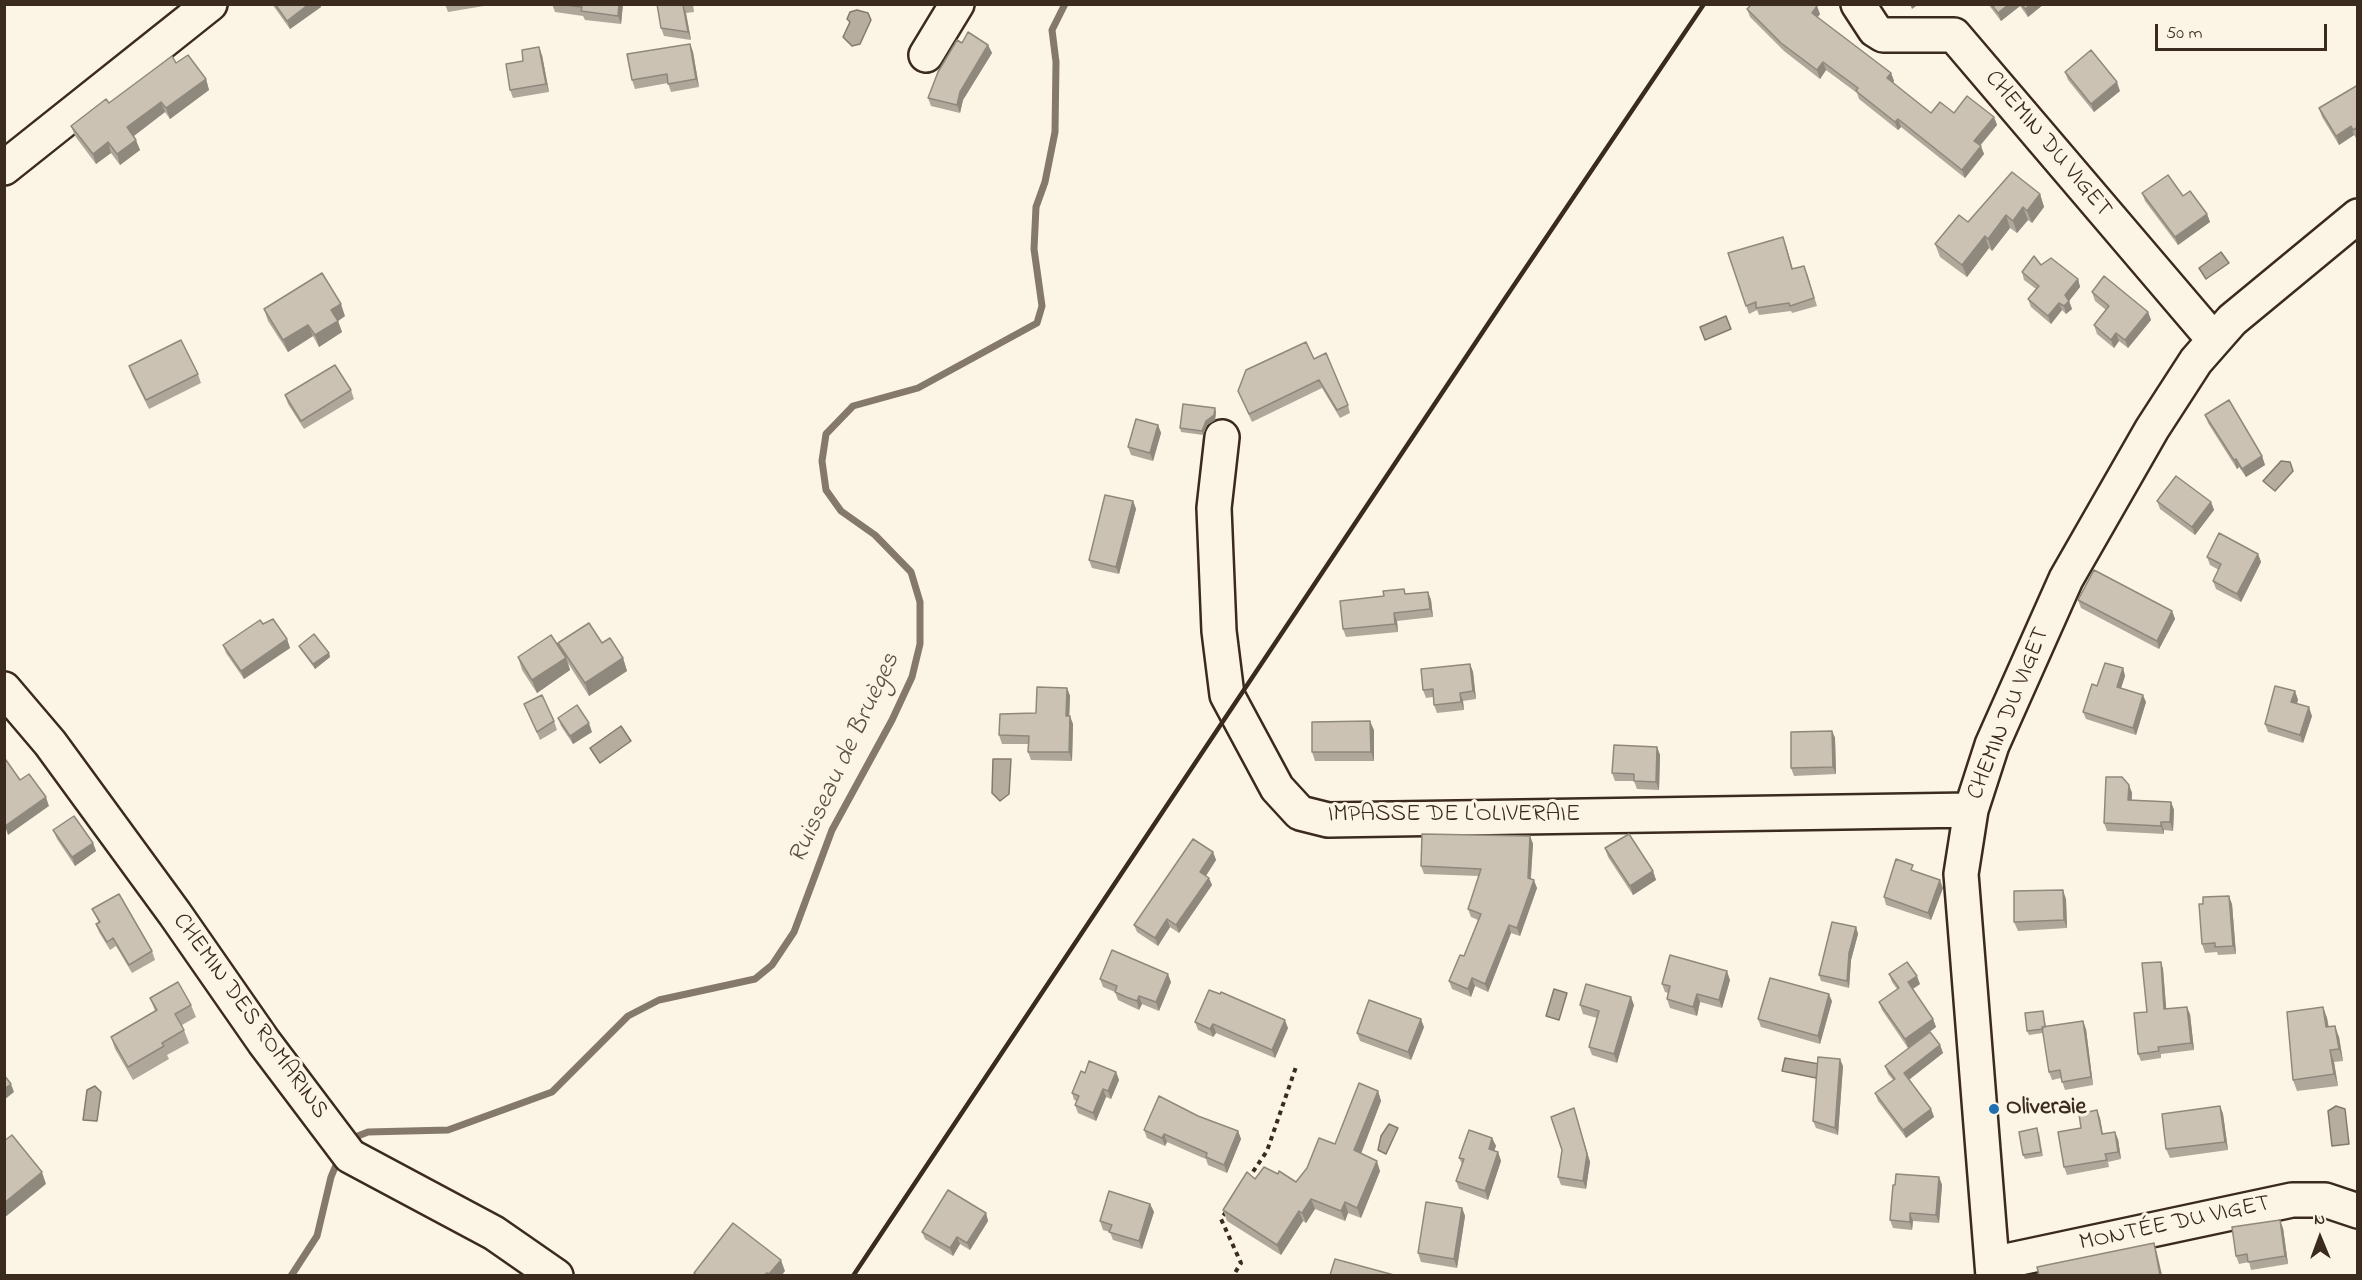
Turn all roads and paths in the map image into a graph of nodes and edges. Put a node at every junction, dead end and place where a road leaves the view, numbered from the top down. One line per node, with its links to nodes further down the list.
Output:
1 (210, 4): 5 (street)
2 (957, 4): 4 (street)
3 (1858, 4): 7 (street, CHEMIN DU VIGET)
4 (926, 55)
5 (4, 168)
6 (2358, 216): 7 (street, CHEMIN DU VIGET)
7 (2214, 340): 10 (street, CHEMIN DU VIGET)
8 (1222, 437): 10 (street, IMPASSE DE L'OLIVERAIE)
9 (4, 689): 16 (street, CHEMIN DES ROMARINS)
10 (1971, 810): 15 (street, CHEMIN DU VIGET)
11 (1297, 1064): 12 (path)
12 (1248, 1180)
13 (1228, 1209): 17 (path)
14 (2358, 1211): 15 (street, MONTÉE DU VIGET)
15 (1993, 1270)
16 (556, 1275)
17 (1233, 1275)

